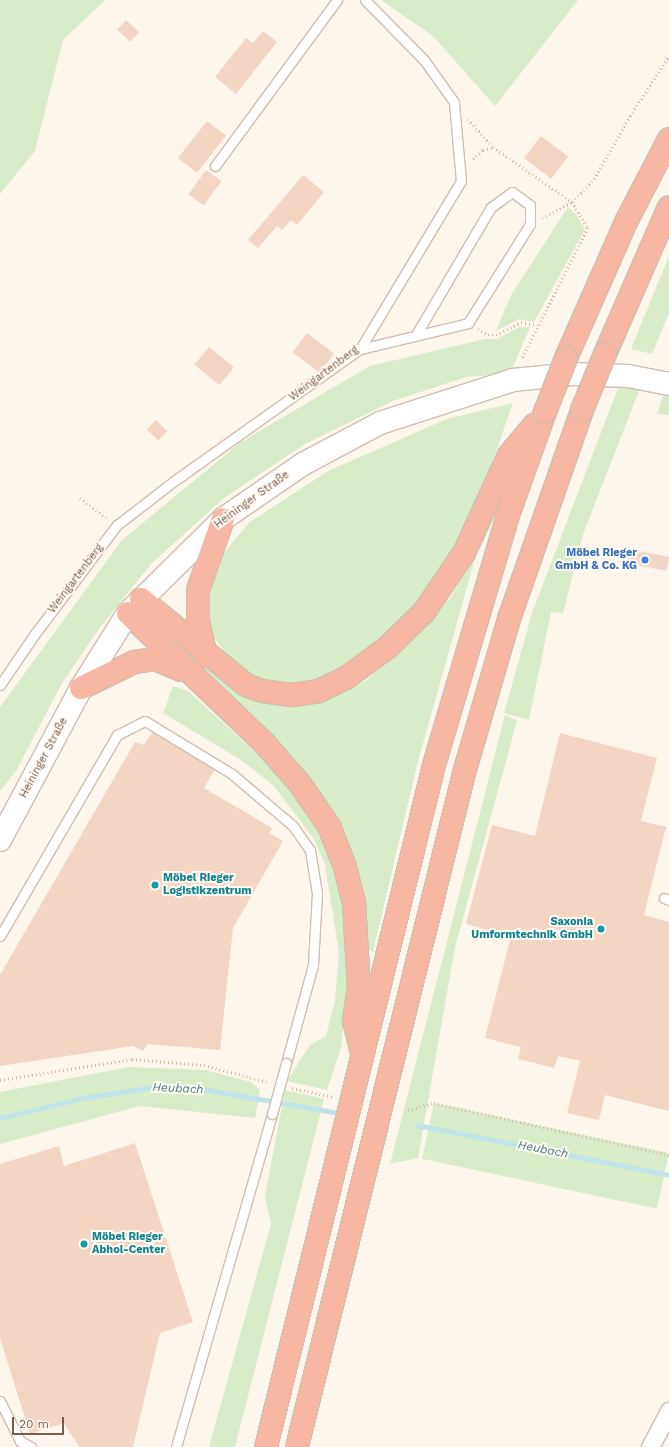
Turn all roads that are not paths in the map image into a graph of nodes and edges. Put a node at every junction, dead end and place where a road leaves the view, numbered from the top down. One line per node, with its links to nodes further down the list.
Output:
1 (337, 0): 4 (lane)
2 (365, 0): 8 (lane, Weingartenberg)
3 (669, 139): 12 (highway, bridge)
4 (215, 166)
5 (669, 207): 6 (highway)
6 (662, 228): 27 (highway, bridge)
7 (416, 335): 7 (lane); 8 (lane)
8 (360, 349): 17 (lane, Weingartenberg)
9 (669, 370): 10 (main road, Heininger Straße)
10 (628, 376): 11 (main road, Heininger Straße); 13 (main road, Heininger Straße)
11 (669, 384)
12 (544, 412): 15 (highway); 21 (highway)
13 (223, 519): 14 (main road, Heininger Straße); 15 (highway)
14 (134, 606): 15 (highway); 16 (highway); 18 (main road, Heininger Straße)
15 (206, 656)
16 (190, 674): 18 (highway); 21 (highway)
17 (0, 685)
18 (80, 688): 19 (main road, Heininger Straße)
19 (0, 840)
20 (0, 936): 25 (lane, bridge)
21 (363, 1056): 26 (highway)
22 (0, 1401): 24 (lane)
23 (669, 1411): 28 (street)
24 (31, 1447)
25 (176, 1447)
26 (266, 1447)
27 (297, 1447)
28 (650, 1447)

